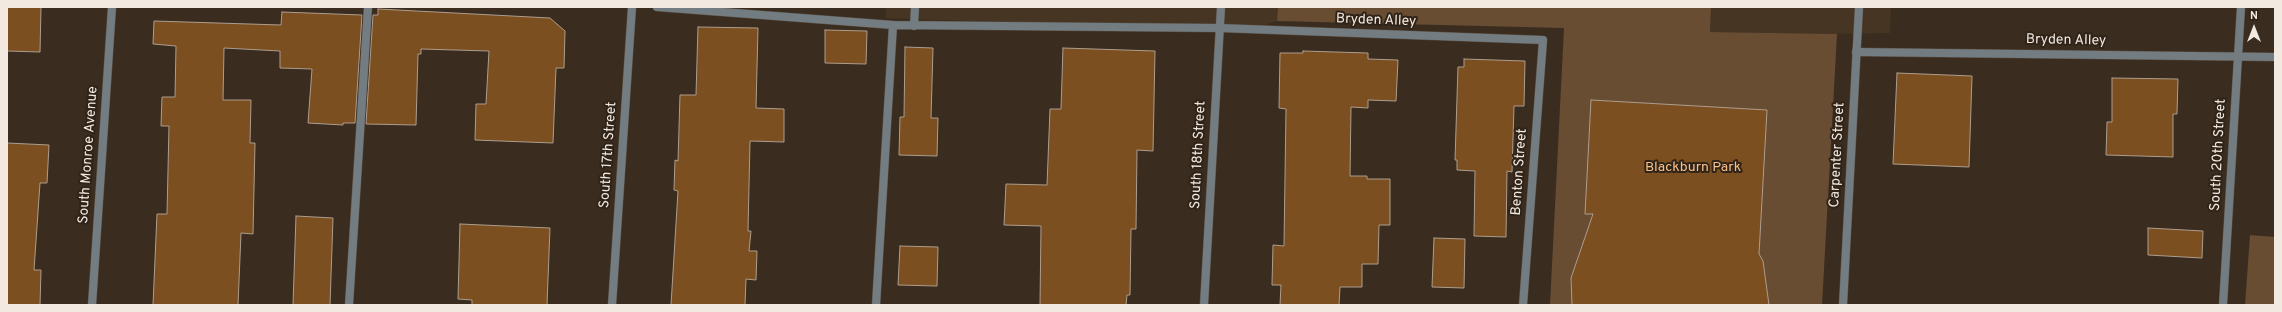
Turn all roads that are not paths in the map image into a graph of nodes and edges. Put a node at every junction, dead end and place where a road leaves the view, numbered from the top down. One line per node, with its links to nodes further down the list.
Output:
1 (112, 7): 16 (street, South Monroe Avenue)
2 (368, 7): 17 (street)
3 (632, 7): 18 (street, South 17th Street)
4 (658, 7): 9 (street, Bryden Alley)
5 (916, 7): 10 (street)
6 (1221, 7): 11 (street, South 18th Street)
7 (1859, 7): 13 (street, Carpenter Street)
8 (2242, 7): 14 (street, South 20th Street)
9 (893, 25): 10 (street, Bryden Alley); 19 (street)
10 (914, 26): 11 (street, Bryden Alley)
11 (1220, 28): 12 (street, Bryden Alley); 20 (street, South 18th Street)
12 (1543, 40): 21 (street, Benton Street)
13 (1856, 52): 14 (street, Bryden Alley); 22 (street, Carpenter Street)
14 (2238, 56): 15 (street, Bryden Alley); 23 (street, South 20th Street)
15 (2275, 57)
16 (92, 305)
17 (349, 305)
18 (612, 305)
19 (876, 305)
20 (1204, 305)
21 (1523, 305)
22 (1843, 305)
23 (2223, 305)

